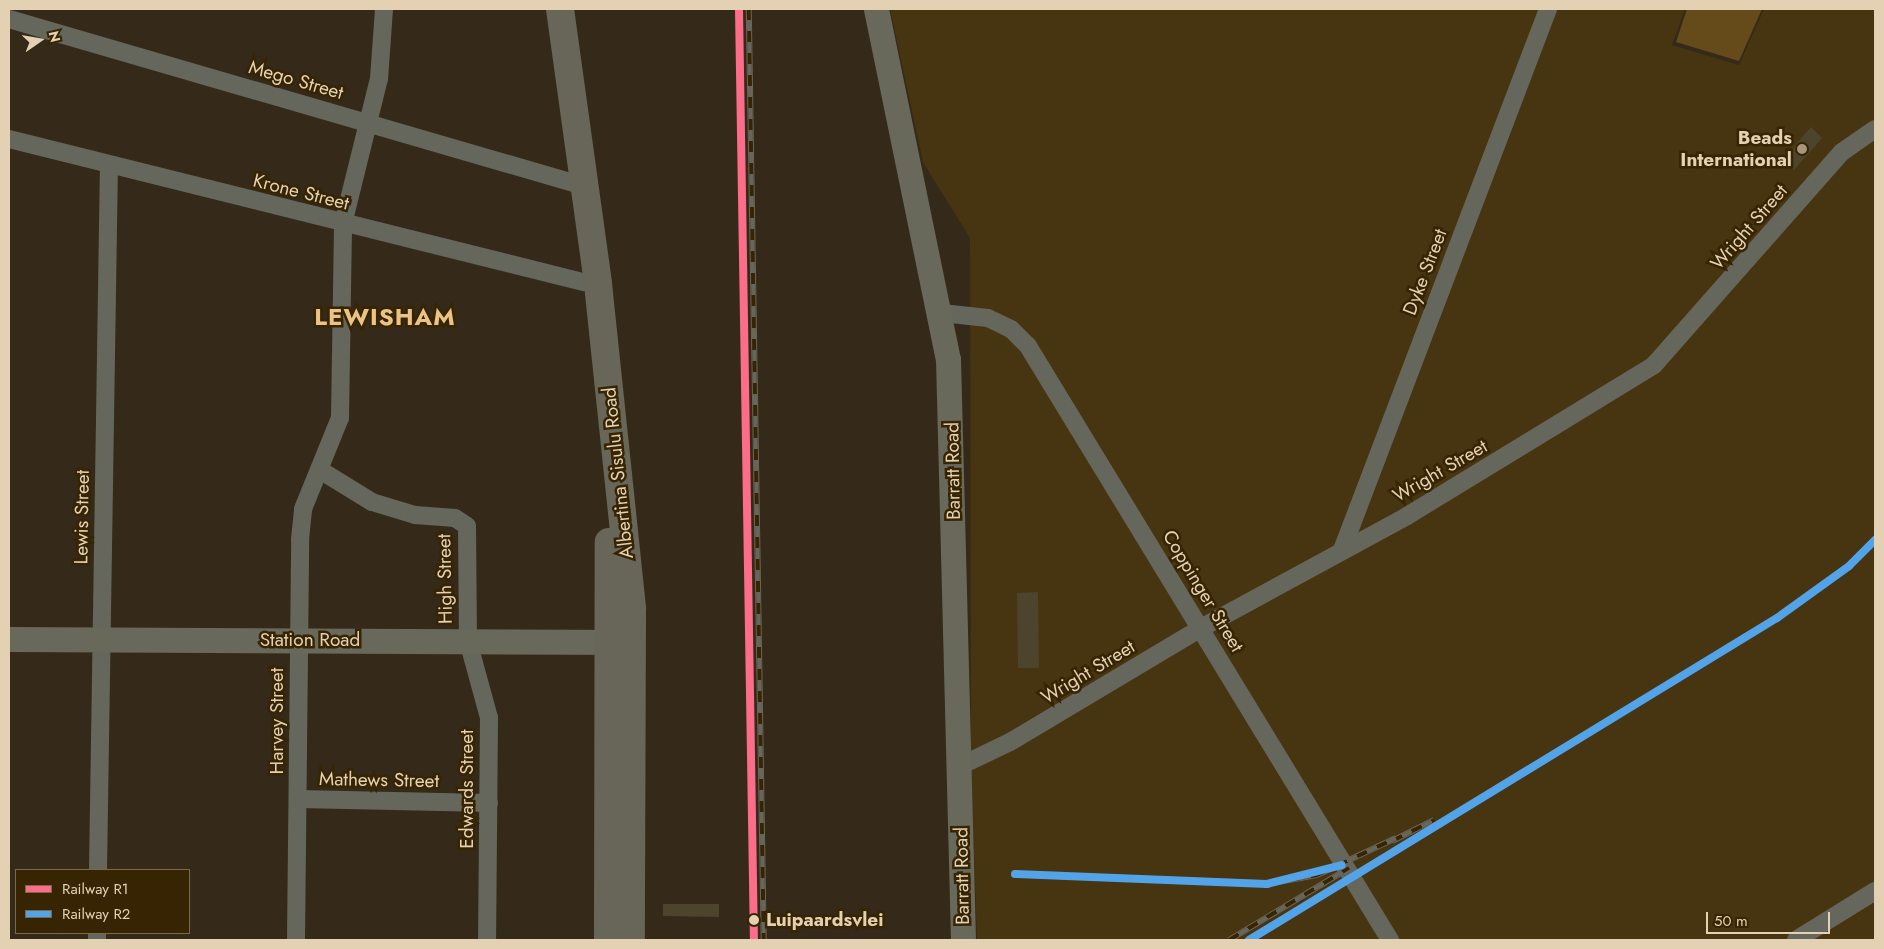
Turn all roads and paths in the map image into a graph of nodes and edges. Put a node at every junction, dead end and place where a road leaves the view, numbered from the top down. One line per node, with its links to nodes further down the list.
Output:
1 (384, 9): 7 (street, Harvey Street)
2 (547, 9): 11 (main road, Albertina Sisulu Road)
3 (560, 9): 11 (main road, Albertina Sisulu Road)
4 (876, 9): 14 (main road, Barratt Road)
5 (1548, 9): 16 (street, Dyke Street)
6 (9, 19): 7 (street, Mego Street)
7 (366, 122): 11 (street, Mego Street); 12 (street, Harvey Street)
8 (1875, 129): 16 (street, Wright Street)
9 (9, 138): 10 (street, Krone Street)
10 (109, 165): 12 (street, Krone Street); 19 (street, Lewis Street)
11 (577, 185): 13 (main road, Albertina Sisulu Road); 22 (main road, Albertina Sisulu Road)
12 (343, 224): 13 (street, Krone Street); 15 (street, Harvey Street)
13 (583, 282): 22 (main road, Albertina Sisulu Road)
14 (942, 314): 17 (street, Coppinger Street); 23 (main road, Barratt Road)
15 (320, 470): 20 (street, Harvey Street); 21 (street, High Street)
16 (1342, 550): 17 (street, Wright Street)
17 (1201, 628): 23 (street, Wright Street); 32 (street, Coppinger Street)
18 (9, 639): 19 (main road, Station Road)
19 (101, 640): 20 (main road, Station Road); 26 (street, Lewis Street)
20 (299, 640): 21 (main road, Station Road); 24 (street, Harvey Street)
21 (468, 641): 22 (main road, Station Road); 25 (street, Edwards Street)
22 (623, 642): 28 (main road, Albertina Sisulu Road)
23 (960, 766): 31 (main road, Barratt Road)
24 (298, 799): 25 (street, Mathews Street); 29 (street, Harvey Street)
25 (489, 803): 30 (street, Edwards Street)
26 (98, 869)
27 (1875, 892): 33 (street)
28 (620, 929)
29 (296, 940)
30 (487, 940)
31 (963, 940)
32 (1390, 940)
33 (1796, 940)

